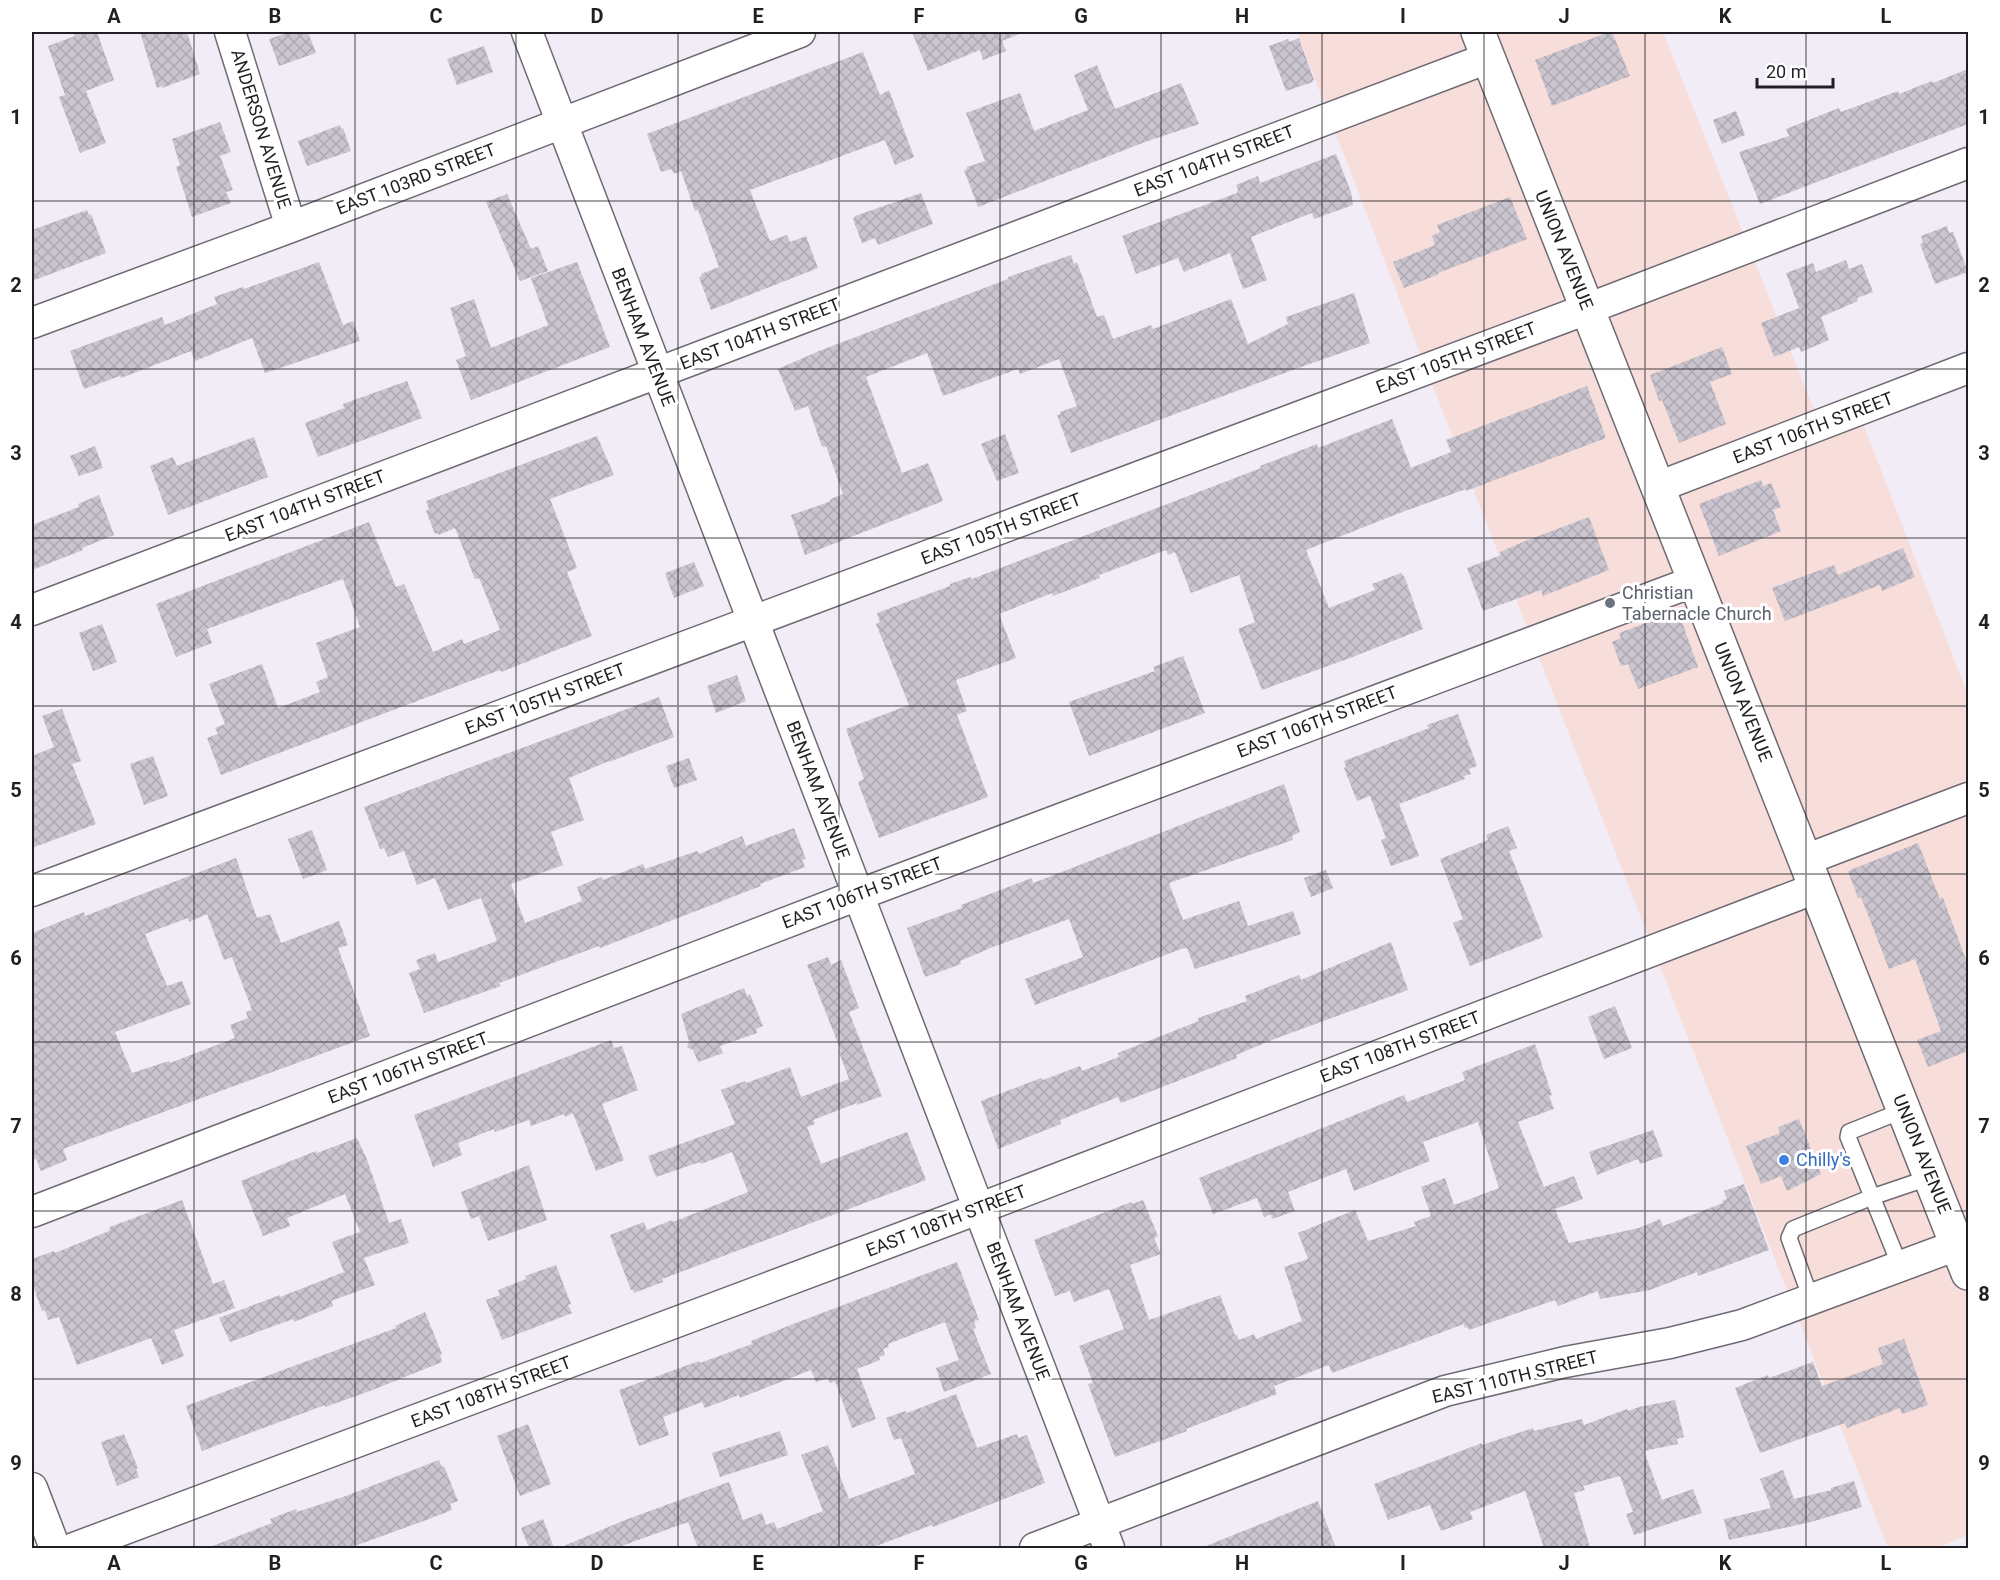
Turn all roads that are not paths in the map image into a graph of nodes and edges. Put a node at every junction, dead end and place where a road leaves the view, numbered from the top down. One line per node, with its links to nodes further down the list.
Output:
1 (230, 32): 7 (street, ANDERSON AVENUE)
2 (526, 32): 5 (street, BENHAM AVENUE)
3 (800, 32): 5 (street, EAST 103RD STREET)
4 (1483, 44): 8 (main road, UNION AVENUE); 11 (street, EAST 104TH STREET)
5 (563, 123): 7 (street, EAST 103RD STREET); 11 (street, BENHAM AVENUE)
6 (1968, 163): 8 (street, EAST 105TH STREET)
7 (291, 227): 9 (street, EAST 103RD STREET)
8 (1587, 309): 12 (main road, UNION AVENUE); 15 (street, EAST 105TH STREET)
9 (32, 324)
10 (1968, 368): 12 (street, EAST 106TH STREET)
11 (657, 373): 14 (street, EAST 104TH STREET); 15 (street, BENHAM AVENUE)
12 (1658, 488): 13 (main road, UNION AVENUE)
13 (1695, 581): 17 (main road, UNION AVENUE); 19 (street, EAST 106TH STREET)
14 (32, 610)
15 (753, 621): 18 (street, EAST 105TH STREET); 19 (street, BENHAM AVENUE)
16 (1968, 798): 17 (street, EAST 108TH STREET)
17 (1811, 874): 20 (main road, UNION AVENUE); 23 (street, EAST 108TH STREET)
18 (32, 891)
19 (858, 895): 23 (street, BENHAM AVENUE); 24 (street, EAST 106TH STREET)
20 (1904, 1110): 21 (main road, UNION AVENUE); 22 (lane)
21 (1931, 1177): 22 (lane); 25 (main road, UNION AVENUE)
22 (1872, 1197): 26 (lane); 27 (lane)
23 (978, 1209): 29 (street, BENHAM AVENUE); 31 (street, EAST 108TH STREET)
24 (32, 1212)
25 (1965, 1253): 26 (street, EAST 110TH STREET)
26 (1900, 1266): 27 (street, EAST 110TH STREET)
27 (1811, 1299): 29 (street, EAST 110TH STREET)
28 (32, 1488): 30 (street)
29 (1104, 1536): 32 (street, EAST 110TH STREET)
30 (55, 1548)
31 (74, 1548)
32 (1035, 1548)

